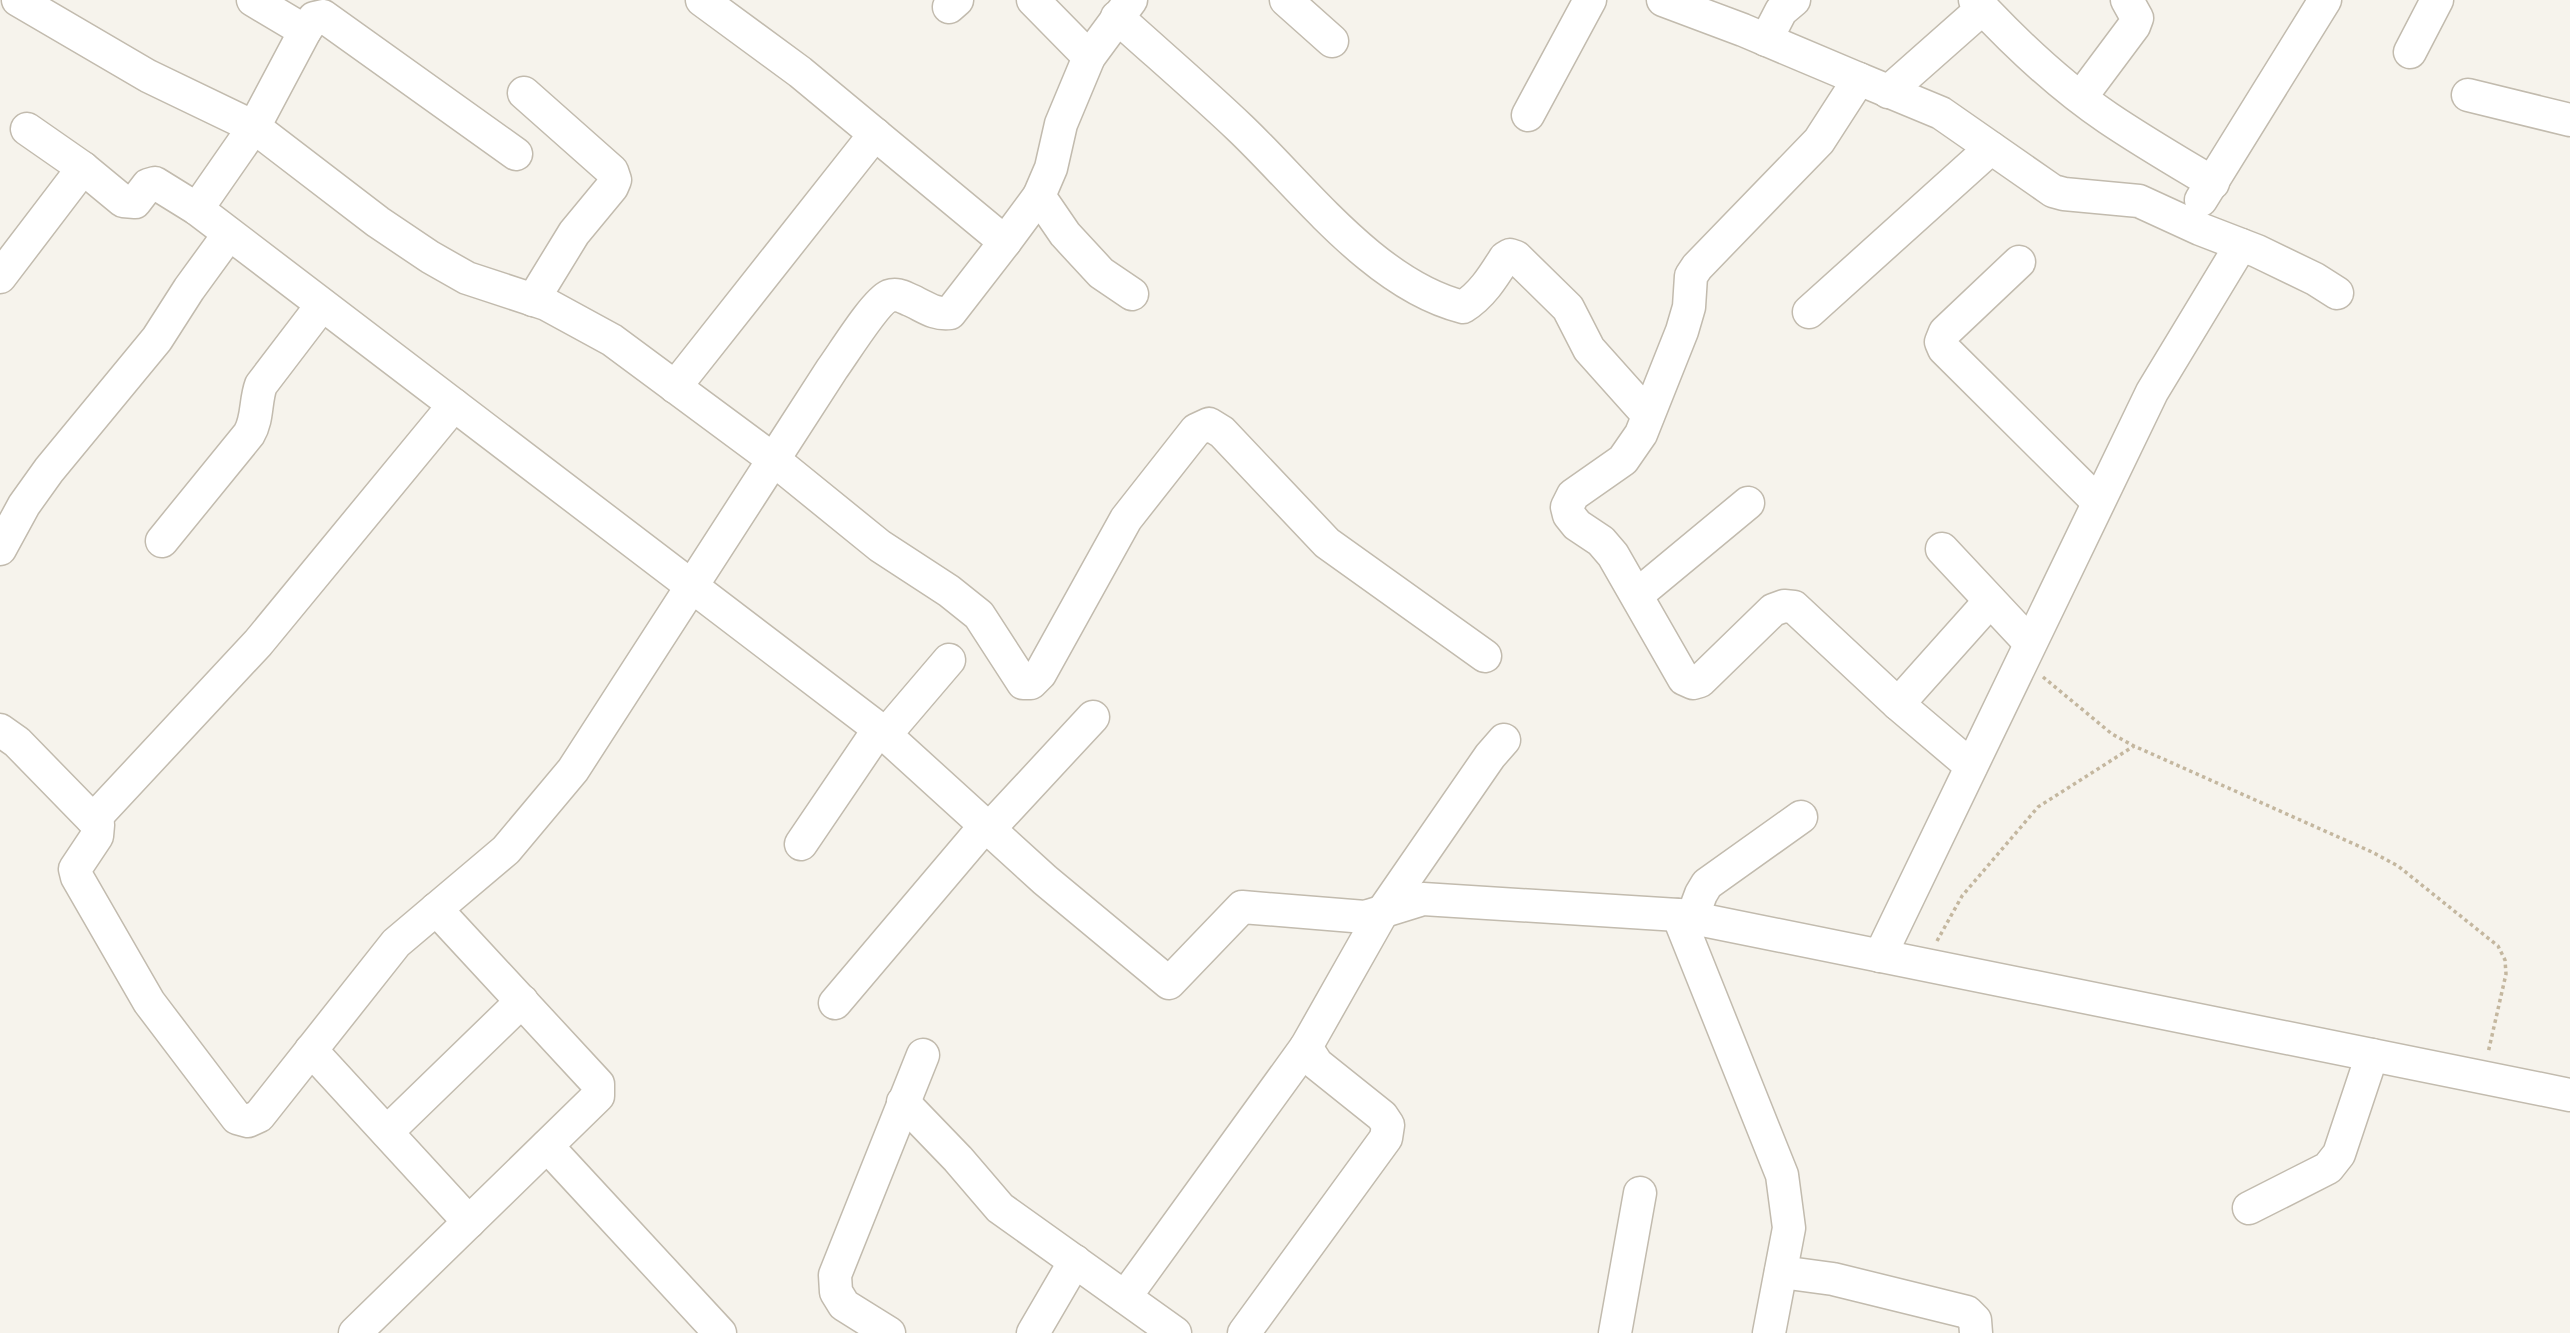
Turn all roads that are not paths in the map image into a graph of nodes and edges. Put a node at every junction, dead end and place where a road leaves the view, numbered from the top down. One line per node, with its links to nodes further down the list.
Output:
1 (18, 0): 26 (street)
2 (253, 0): 14 (street)
3 (702, 0): 28 (street)
4 (1032, 0): 18 (street)
5 (1286, 0): 15 (street)
6 (1590, 0): 24 (street)
7 (1663, 0): 16 (street)
8 (1794, 0): 16 (street)
9 (2127, 0): 23 (street)
10 (2325, 0): 32 (street)
11 (2431, 2): 17 (street)
12 (1979, 4): 20 (street); 23 (street)
13 (1124, 9): 18 (street); 48 (street)
14 (305, 31): 26 (street); 30 (street)
15 (1332, 40)
16 (1766, 40): 19 (street)
17 (2410, 52)
18 (1089, 57): 33 (street)
19 (1858, 79): 20 (street); 48 (street)
20 (1888, 92): 29 (street)
21 (524, 93): 43 (street)
22 (2468, 95): 25 (street)
23 (2081, 97): 32 (street)
24 (1528, 115)
25 (2570, 120)
26 (254, 127): 34 (street); 43 (street)
27 (27, 129): 31 (street)
28 (875, 134): 37 (street); 46 (street)
29 (1992, 148): 35 (street); 45 (street)
30 (516, 154)
31 (83, 168): 34 (street); 40 (street)
32 (2213, 183): 35 (street)
33 (1039, 196): 37 (street); 42 (street)
34 (197, 209): 36 (street)
35 (2186, 222): 38 (street)
36 (229, 234): 44 (street); 54 (street)
37 (1005, 242): 49 (street)
38 (2241, 245): 41 (street); 50 (street)
39 (2019, 262): 50 (street)
40 (0, 277)
41 (2337, 293)
42 (1132, 294)
43 (533, 300): 46 (street)
44 (322, 305): 47 (street); 52 (street)
45 (1810, 312)
46 (676, 387): 49 (street)
47 (454, 405): 55 (street); 68 (street)
48 (1648, 415): 56 (street)
49 (774, 460): 55 (street); 59 (street)
50 (2098, 502): 58 (street)
51 (1748, 503): 56 (street)
52 (162, 541)
53 (1941, 549): 57 (street)
54 (0, 550)
55 (692, 587): 64 (street); 71 (street)
56 (1637, 595): 61 (street)
57 (1990, 601): 58 (street); 61 (street)
58 (2026, 652): 66 (street)
59 (1485, 656)
60 (949, 660): 64 (street)
61 (1898, 704): 66 (street)
62 (1093, 717): 69 (street)
63 (0, 730): 68 (street)
64 (882, 732): 69 (street); 70 (street)
65 (1504, 740): 72 (street)
66 (1971, 766): 74 (street)
67 (1801, 817): 73 (street)
68 (93, 820): 78 (street)
69 (987, 827): 72 (street); 76 (street)
70 (801, 844)
71 (436, 909): 75 (street); 78 (street)
72 (1383, 911): 73 (street); 77 (street)
73 (1685, 917): 74 (street); 89 (street)
74 (1880, 956): 80 (street)
75 (522, 1001): 83 (street); 84 (street)
76 (835, 1003)
77 (1307, 1047): 90 (street); 96 (street)
78 (312, 1050): 83 (street)
79 (923, 1055): 82 (street)
80 (2372, 1055): 81 (street); 86 (street)
81 (2570, 1095)
82 (902, 1102): 88 (street); 93 (street)
83 (387, 1132): 87 (street)
84 (547, 1146): 87 (street); 92 (street)
85 (1640, 1193): 97 (street)
86 (2249, 1208)
87 (469, 1222): 91 (street)
88 (1075, 1261): 90 (street); 94 (street)
89 (1781, 1272): 98 (street); 99 (street)
90 (1125, 1297): 95 (street)
91 (355, 1333)
92 (720, 1333)
93 (889, 1333)
94 (1033, 1333)
95 (1175, 1333)
96 (1244, 1333)
97 (1615, 1333)
98 (1769, 1333)
99 (1976, 1333)

